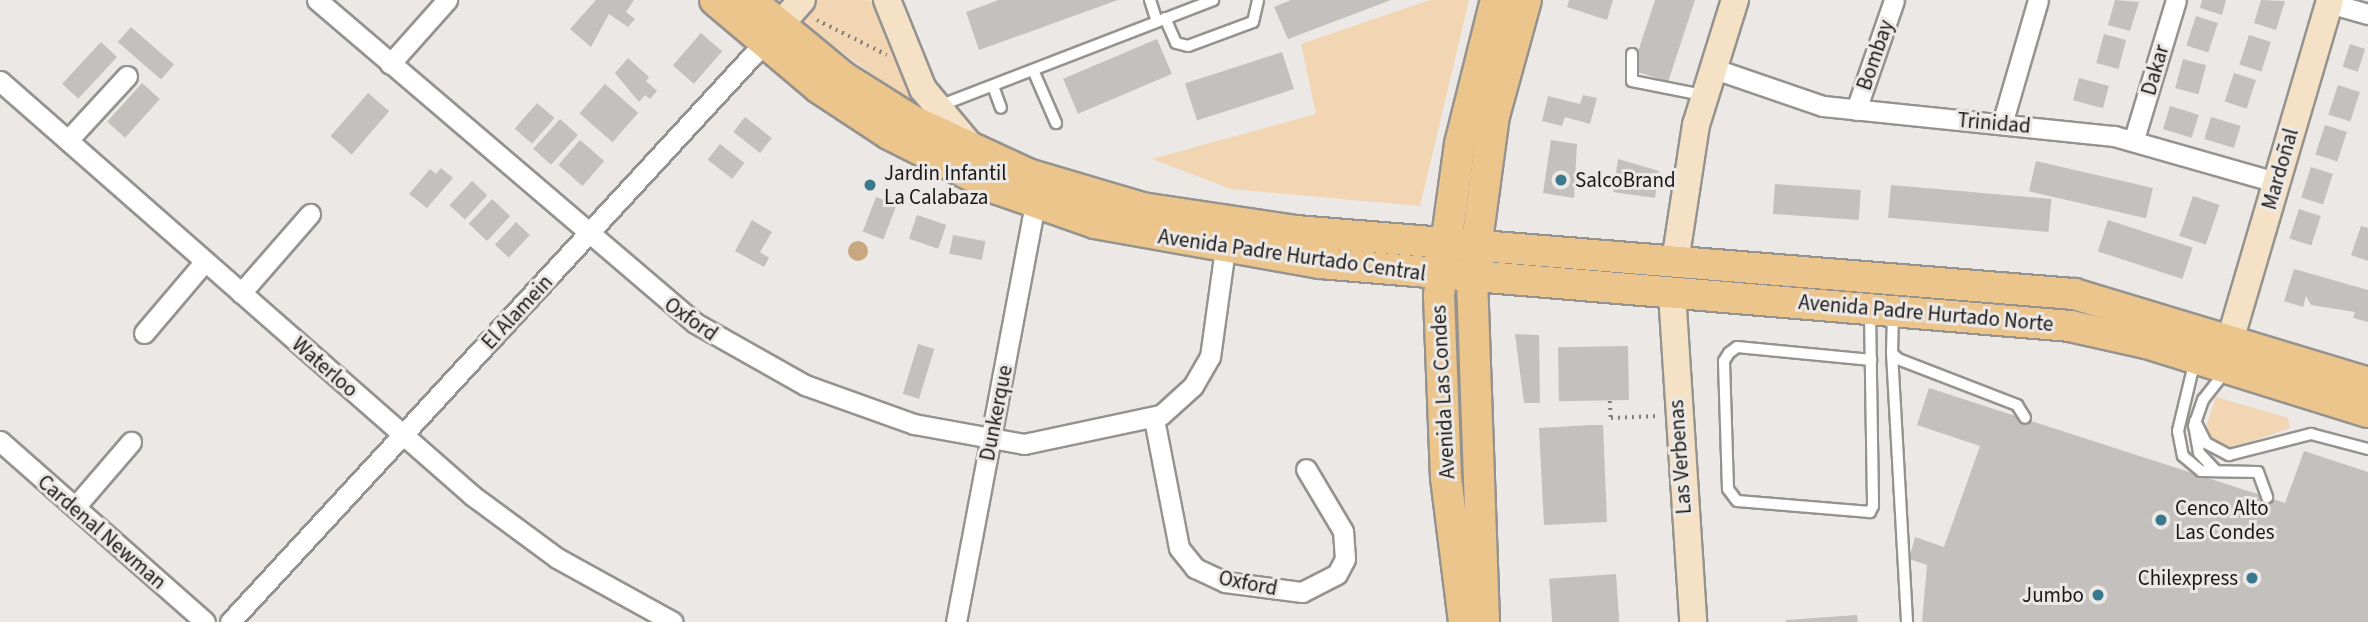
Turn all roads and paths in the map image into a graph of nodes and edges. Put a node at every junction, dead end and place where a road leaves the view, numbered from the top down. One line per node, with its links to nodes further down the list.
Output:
1 (317, 0): 22 (street, Oxford)
2 (447, 0): 22 (street)
3 (715, 0): 19 (main road, Avenida Padre Hurtado Central)
4 (750, 0): 19 (main road, Avenida Padre Hurtado Central)
5 (887, 0): 29 (street)
6 (1150, 0): 18 (lane)
7 (1213, 0): 18 (lane)
8 (1258, 0): 18 (lane)
9 (1496, 0): 41 (main road, Avenida Las Condes)
10 (1526, 0): 42 (main road, Avenida Las Condes)
11 (1735, 0): 23 (street)
12 (1894, 0): 31 (street, Bombay)
13 (2038, 0): 33 (street)
14 (2176, 0): 35 (street, Dakar)
15 (2329, 1): 17 (street); 37 (street, Mardoñal)
16 (810, 10): 19 (street, El Alamein); 21 (path)
17 (2368, 14)
18 (1161, 20): 24 (lane)
19 (772, 34): 36 (main road, Avenida Padre Hurtado Central); 38 (main road, Avenida Padre Hurtado Central); 40 (street, El Alamein)
20 (1632, 54): 28 (lane)
21 (890, 55)
22 (390, 64): 40 (street, Oxford)
23 (1712, 68): 28 (street); 31 (street, Trinidad)
24 (1033, 70): 27 (lane); 32 (lane)
25 (127, 76): 34 (street)
26 (0, 80): 34 (street, Waterloo)
27 (993, 86): 29 (lane); 30 (lane)
28 (1704, 96): 45 (street)
29 (936, 108): 36 (street)
30 (1002, 108)
31 (1856, 110): 33 (street, Trinidad)
32 (1056, 123)
33 (2001, 124): 35 (street, Trinidad)
34 (68, 139): 44 (street, Waterloo)
35 (2134, 139): 37 (street, Trinidad)
36 (986, 156): 41 (main road, Avenida Padre Hurtado Central)
37 (2276, 182): 54 (street, Mardoñal)
38 (1035, 204): 43 (main road, Avenida Padre Hurtado Central); 67 (street, Dunkerque)
39 (310, 214): 49 (street)
40 (587, 236): 66 (street, El Alamein); 67 (street, Oxford)
41 (1444, 242): 42 (main road, Avenida Padre Hurtado Central); 46 (main road, Avenida Las Condes)
42 (1475, 245): 45 (main road, Avenida Padre Hurtado Norte); 47 (main road, Avenida Las Condes)
43 (1224, 249): 46 (main road, Avenida Padre Hurtado Central); 64 (street, Oxford)
44 (205, 261): 49 (street, Waterloo); 53 (street)
45 (1675, 262): 48 (main road, Avenida Padre Hurtado Norte)
46 (1440, 275): 47 (main road, Avenida Padre Hurtado Central); 79 (main road, Avenida Las Condes)
47 (1472, 278): 50 (main road, Avenida Padre Hurtado Norte); 80 (main road, Avenida Las Condes)
48 (1927, 278): 51 (main road); 52 (main road, Avenida Padre Hurtado Norte)
49 (241, 293): 66 (street, Waterloo)
50 (1672, 293): 51 (main road, Avenida Padre Hurtado Norte); 62 (street, Las Verbenas)
51 (1882, 309): 55 (lane); 56 (main road, Avenida Padre Hurtado Norte); 57 (lane)
52 (2187, 324): 54 (main road, Avenida Padre Hurtado Norte); 56 (lane)
53 (144, 333)
54 (2231, 337): 59 (main road, Avenida Padre Hurtado Norte)
55 (1892, 353): 63 (lane); 82 (lane)
56 (2196, 358): 58 (main road, Avenida Padre Hurtado Norte); 72 (lane)
57 (1871, 360): 57 (lane)
58 (2229, 368): 61 (main road, Avenida Padre Hurtado Norte); 65 (lane)
59 (2368, 383)
60 (1610, 401): 62 (path)
61 (2368, 412)
62 (1677, 415): 81 (street, Las Verbenas)
63 (2025, 418)
64 (1154, 419): 67 (street, Oxford); 71 (street, Oxford)
65 (2195, 421): 70 (lane); 72 (lane)
66 (403, 435): 76 (street, El Alamein); 77 (street, Waterloo)
67 (990, 440): 78 (street, Dunkerque)
68 (0, 441): 74 (street, Cardenal Newman)
69 (131, 442): 74 (street)
70 (2368, 449)
71 (1306, 469)
72 (2223, 474): 73 (lane)
73 (2267, 497)
74 (75, 507): 75 (street, Cardenal Newman)
75 (205, 622)
76 (230, 622)
77 (673, 622)
78 (956, 622)
79 (1464, 622)
80 (1484, 622)
81 (1693, 622)
82 (1907, 622)

